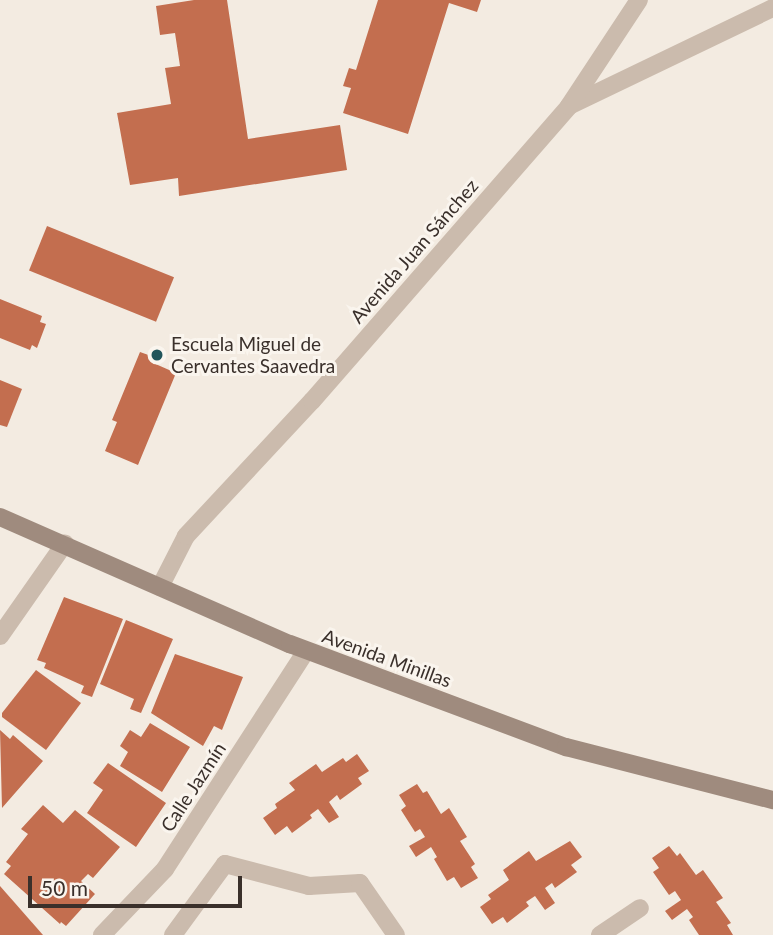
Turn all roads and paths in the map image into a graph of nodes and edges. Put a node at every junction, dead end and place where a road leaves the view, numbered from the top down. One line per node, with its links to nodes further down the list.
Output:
1 (639, 0): 3 (street, Avenida Juan Sánchez)
2 (773, 8): 3 (street)
3 (569, 106): 6 (street, Avenida Juan Sánchez)
4 (0, 517): 5 (main road, Avenida Minillas)
5 (65, 543): 6 (main road, Avenida Minillas); 7 (street)
6 (160, 587): 8 (main road, Avenida Minillas)
7 (0, 636)
8 (306, 651): 9 (main road, Avenida Minillas); 12 (street, Calle Jazmín)
9 (773, 800)
10 (640, 908): 14 (street)
11 (181, 932): 13 (street)
12 (102, 935)
13 (396, 935)
14 (600, 935)

